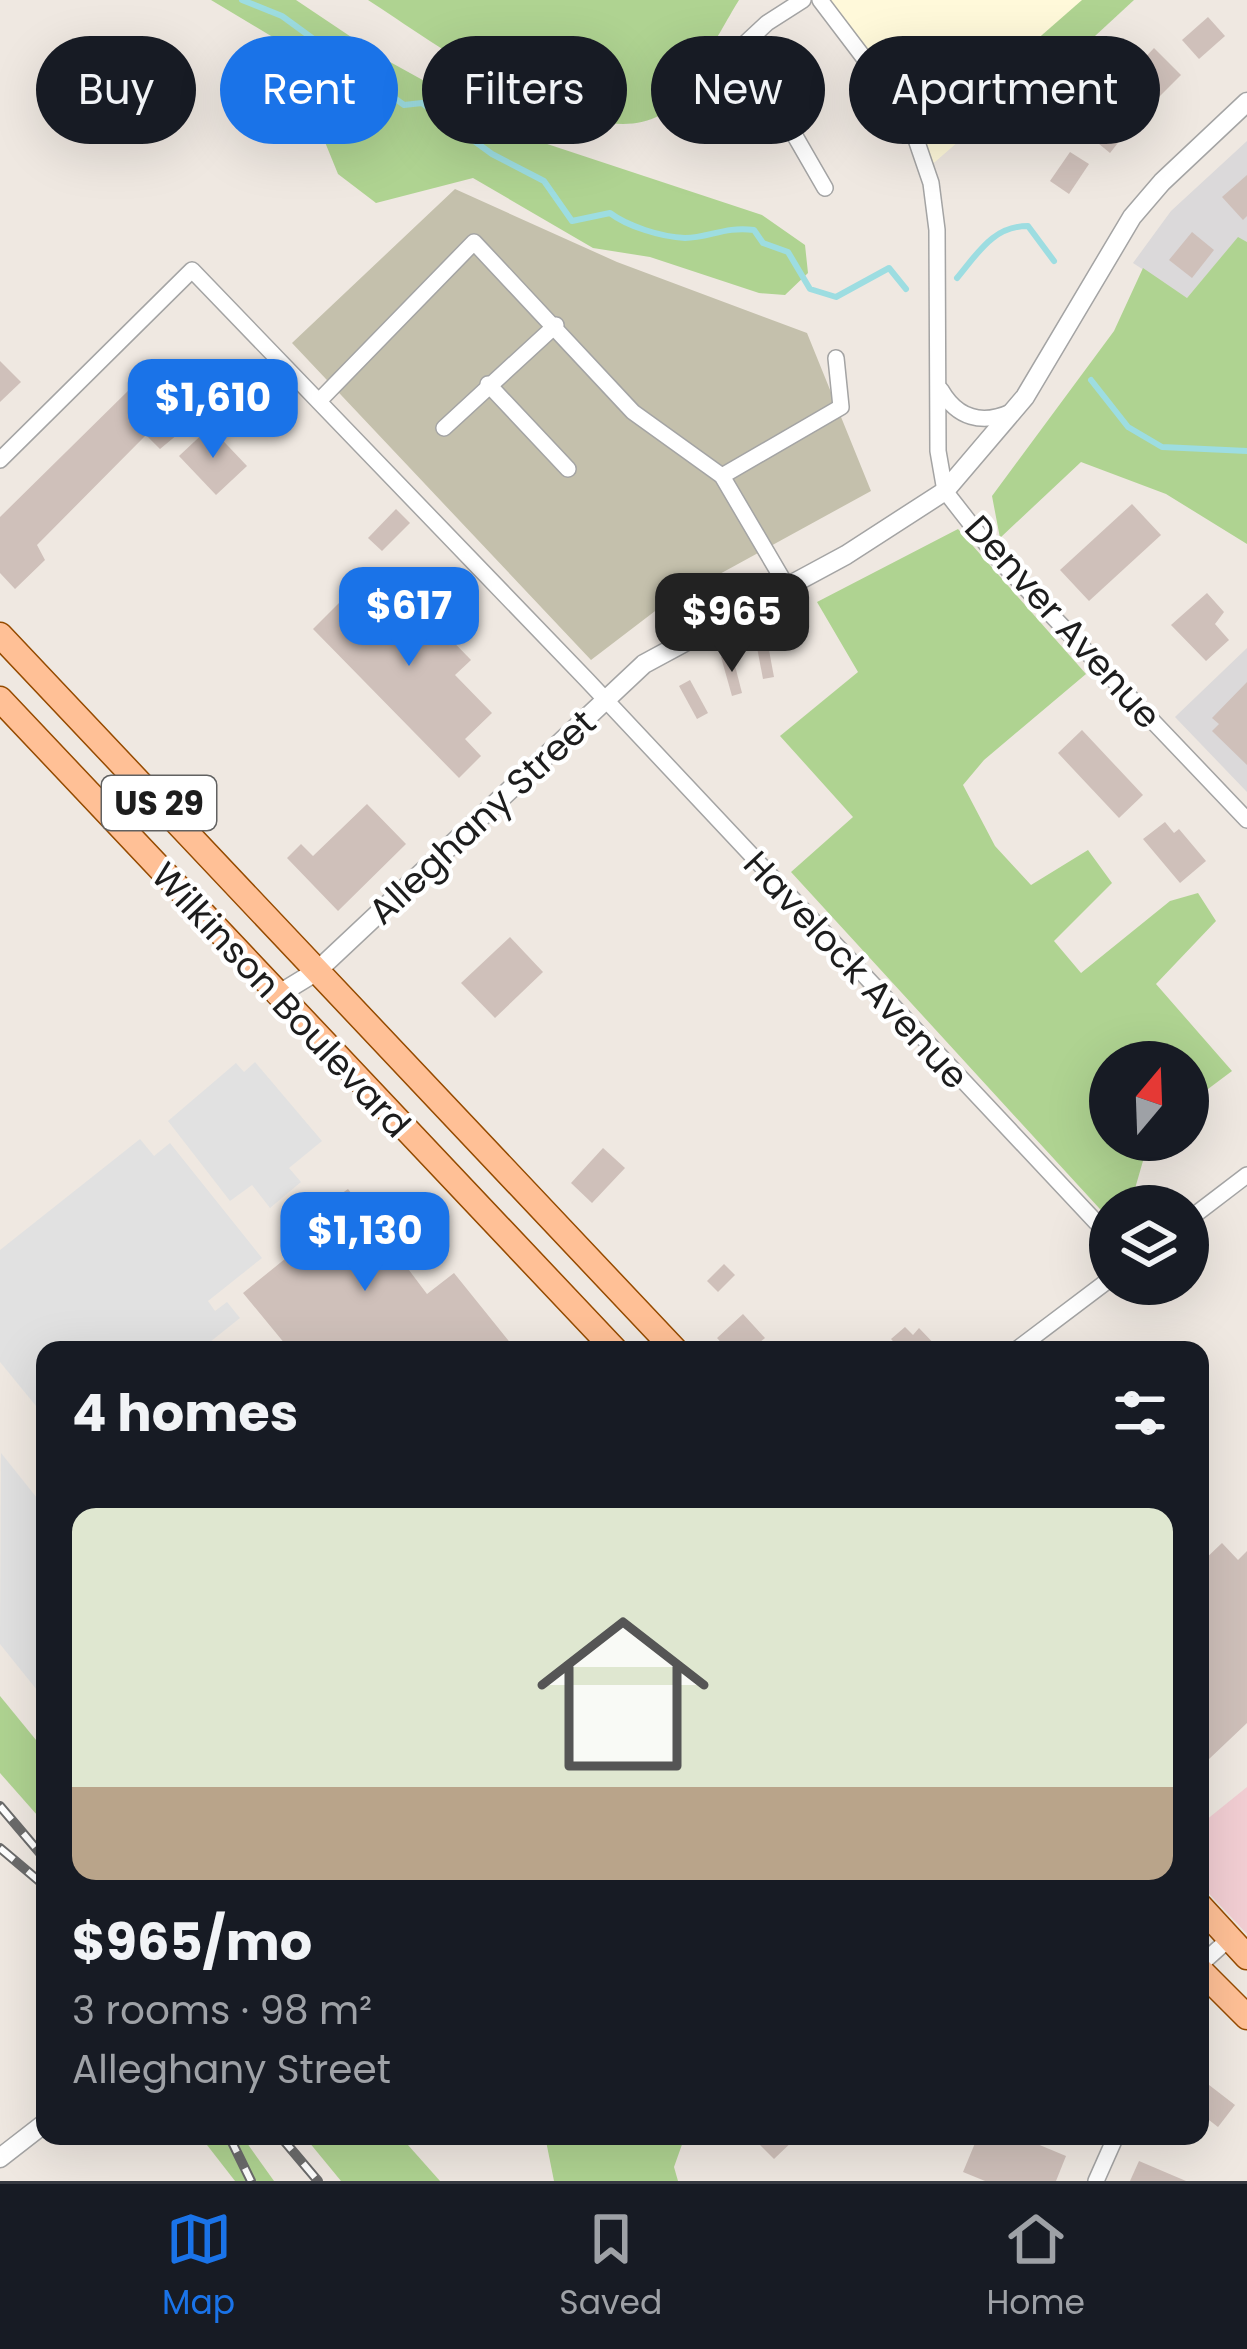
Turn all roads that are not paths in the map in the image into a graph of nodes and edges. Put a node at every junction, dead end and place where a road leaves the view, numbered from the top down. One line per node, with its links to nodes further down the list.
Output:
1 (803, 0): 4 (street)
2 (820, 0): 8 (street, Denver Avenue)
3 (1245, 107): 10 (street, Alleghany Street)
4 (825, 188)
5 (556, 325): 7 (street); 9 (street); 14 (street)
6 (836, 358): 14 (street)
7 (488, 384): 11 (street); 13 (street)
8 (939, 387): 10 (street); 15 (street, Denver Avenue)
9 (319, 401): 12 (street, Havelock Avenue); 19 (street, Havelock Avenue)
10 (1014, 411): 15 (street, Alleghany Street)
11 (444, 428)
12 (0, 460)
13 (568, 469)
14 (722, 476): 16 (street)
15 (945, 491): 16 (street, Alleghany Street); 20 (street, Denver Avenue)
16 (786, 584): 19 (street, Alleghany Street)
17 (0, 635): 21 (main road, Wilkinson Boulevard / US 29)
18 (0, 699): 22 (main road, Wilkinson Boulevard / US 29)
19 (605, 700): 21 (street, Alleghany Street); 25 (street, Havelock Avenue)
20 (1247, 820)
21 (317, 971): 22 (street, Alleghany Street); 28 (main road, Wilkinson Boulevard / US 29)
22 (276, 996): 27 (main road, Wilkinson Boulevard / US 29)
23 (1247, 1175): 24 (street)
24 (1209, 1204)
25 (1089, 1215)
26 (1089, 1295): 29 (street)
27 (606, 1341)
28 (666, 1341)
29 (1028, 1341)
30 (1209, 1916): 31 (main road)
31 (1238, 1948): 32 (street)
32 (1209, 1963)
33 (1209, 1977): 34 (main road)
34 (1247, 2017)
35 (36, 2130): 37 (street)
36 (1112, 2145): 38 (street)
37 (0, 2158)
38 (1096, 2181)

